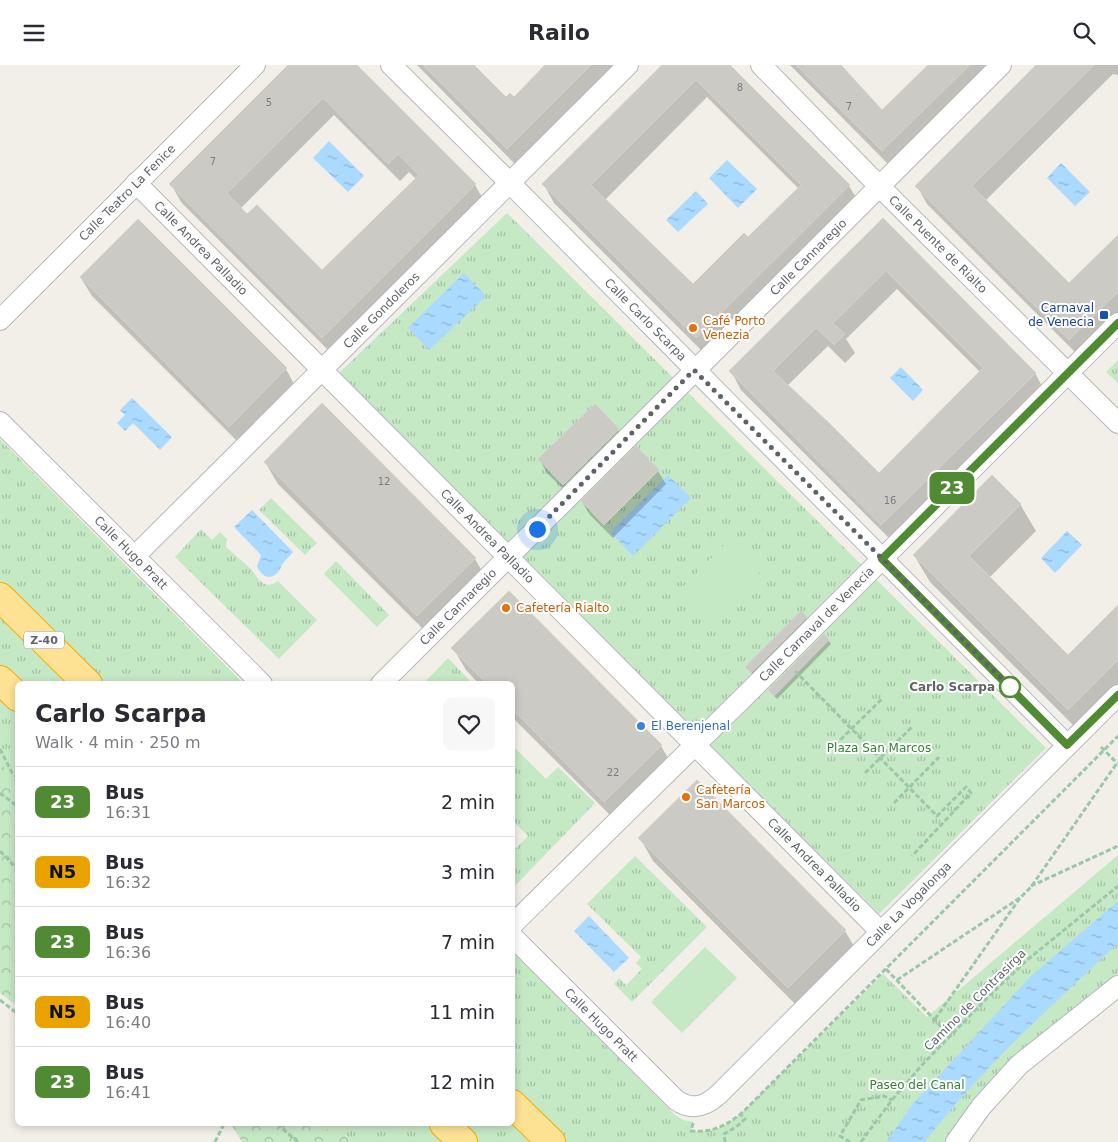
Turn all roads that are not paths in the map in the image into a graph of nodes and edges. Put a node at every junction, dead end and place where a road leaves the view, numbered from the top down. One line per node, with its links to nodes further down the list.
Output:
1 (255, 65): 6 (street, Calle Teatro La Fenice)
2 (391, 65): 7 (street, Calle Carlo Scarpa)
3 (628, 65): 7 (street, Calle Gondoleros)
4 (761, 65): 8 (street, Calle Puente de Rialto)
5 (1001, 65): 8 (street, Calle Cannaregio)
6 (136, 183): 9 (street, Calle Teatro La Fenice); 11 (street, Calle Andrea Palladio)
7 (510, 183): 11 (street, Calle Gondoleros); 12 (street, Calle Carlo Scarpa)
8 (880, 187): 12 (street, Calle Cannaregio); 13 (street, Calle Puente de Rialto)
9 (0, 320)
10 (1118, 323): 13 (street, Calle Carnaval de Venecia)
11 (322, 370): 16 (street, Calle Gondoleros); 17 (street, Calle Andrea Palladio)
12 (694, 370): 17 (street, Calle Cannaregio); 18 (street, Calle Carlo Scarpa)
13 (1068, 373): 15 (street, Calle Puente de Rialto); 18 (street, Calle Carnaval de Venecia)
14 (0, 422): 16 (street, Calle Hugo Pratt)
15 (1118, 423)
16 (135, 556): 22 (street, Calle Hugo Pratt)
17 (508, 558): 23 (street, Calle Cannaregio); 27 (street, Calle Andrea Palladio)
18 (882, 559): 26 (street, Calle Carlo Scarpa); 27 (street, Calle Carnaval de Venecia)
19 (0, 597): 21 (highway, Z-40)
20 (0, 680): 24 (highway)
21 (85, 681)
22 (259, 681)
23 (384, 681)
24 (15, 694)
25 (1118, 695): 26 (street, Calle La Vogalonga)
26 (1067, 745): 29 (street, Calle La Vogalonga)
27 (695, 746): 28 (street, Calle Carnaval de Venecia); 29 (street, Calle Andrea Palladio)
28 (515, 922)
29 (880, 931): 33 (street, Calle La Vogalonga)
30 (515, 939): 33 (street, Calle Hugo Pratt)
31 (1118, 986): 37 (street)
32 (515, 1107): 36 (highway)
33 (695, 1107)
34 (446, 1126): 35 (highway)
35 (463, 1142)
36 (551, 1142)
37 (956, 1142)

